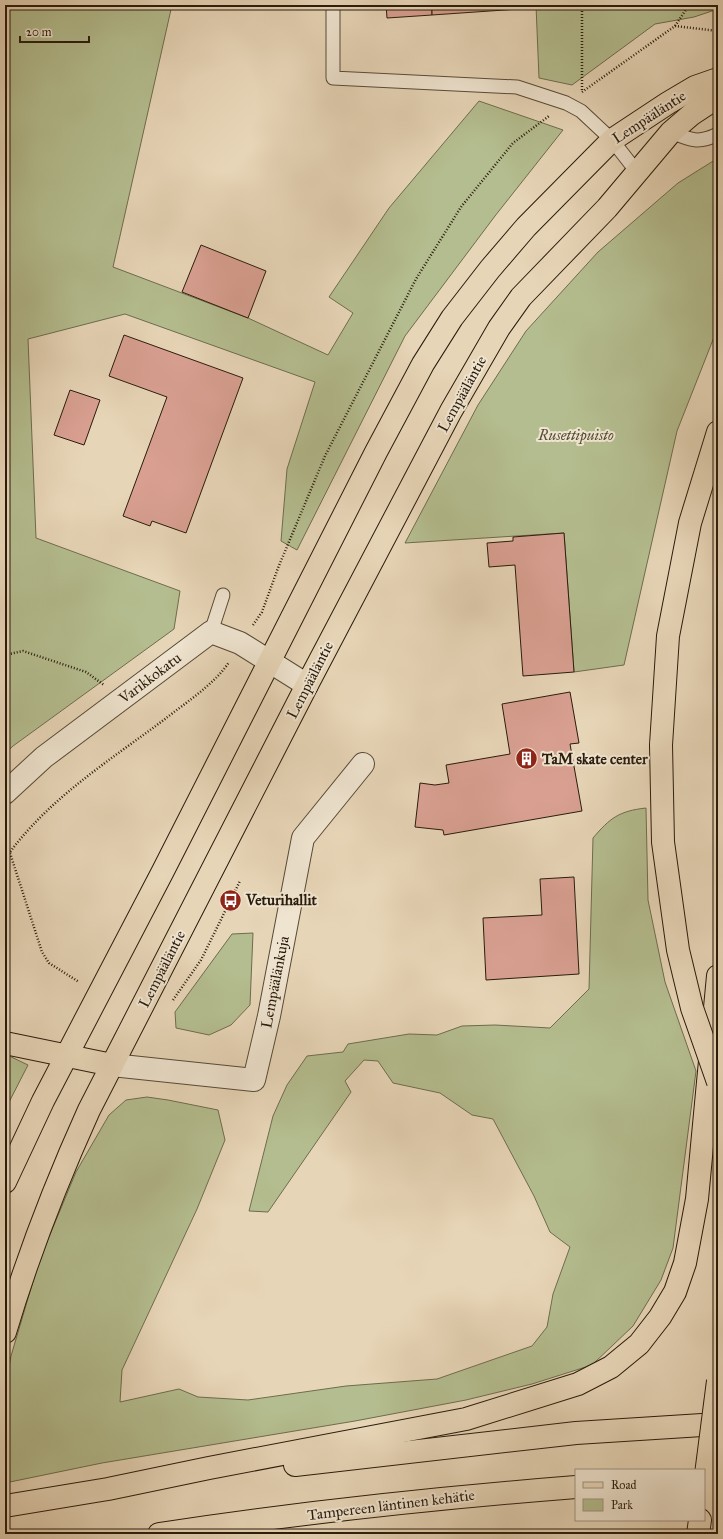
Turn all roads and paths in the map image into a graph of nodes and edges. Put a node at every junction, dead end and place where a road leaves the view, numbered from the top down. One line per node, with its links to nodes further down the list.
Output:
1 (333, 5): 9 (lane)
2 (582, 5): 7 (path)
3 (689, 5): 4 (path)
4 (675, 26): 5 (path); 7 (path)
5 (718, 31)
6 (718, 80): 13 (main road, Lempääläntie)
7 (582, 91): 9 (path); 10 (path)
8 (718, 97): 11 (main road, Lempääläntie)
9 (566, 103): 10 (lane); 18 (path)
10 (581, 112): 13 (lane)
11 (671, 132): 12 (lane); 14 (main road, Lempääläntie)
12 (718, 134)
13 (612, 140): 14 (lane); 20 (main road, Lempääläntie)
14 (637, 172): 21 (main road, Lempääläntie)
15 (718, 432): 34 (main road, bridge)
16 (223, 595): 17 (lane)
17 (211, 632): 18 (street); 22 (street, Varikkokatu)
18 (240, 643): 20 (street); 25 (path)
19 (5, 655): 22 (path)
20 (270, 661): 21 (street); 32 (main road, Lempääläntie)
21 (307, 685): 33 (main road, Lempääläntie)
22 (122, 698): 24 (street, Varikkokatu)
23 (363, 764): 33 (street, Lempäälänkuja)
24 (5, 793)
25 (10, 852): 26 (path); 29 (path)
26 (5, 859)
27 (240, 881): 30 (path)
28 (718, 976): 43 (main road)
29 (80, 982)
30 (171, 1002)
31 (5, 1043): 32 (main road)
32 (66, 1056): 33 (main road); 35 (main road, Lempääläntie)
33 (112, 1065): 36 (main road, Lempääläntie)
34 (718, 1082)
35 (5, 1182)
36 (5, 1332)
37 (718, 1381): 41 (main road, bridge)
38 (718, 1424): 43 (main road)
39 (718, 1476): 40 (main road)
40 (705, 1477)
41 (705, 1482)
42 (575, 1487): 46 (main road, Tampereen läntinen kehätie)
43 (108, 1489): 44 (main road)
44 (5, 1506)
45 (700, 1521): 47 (main road)
46 (159, 1534)
47 (698, 1534)

